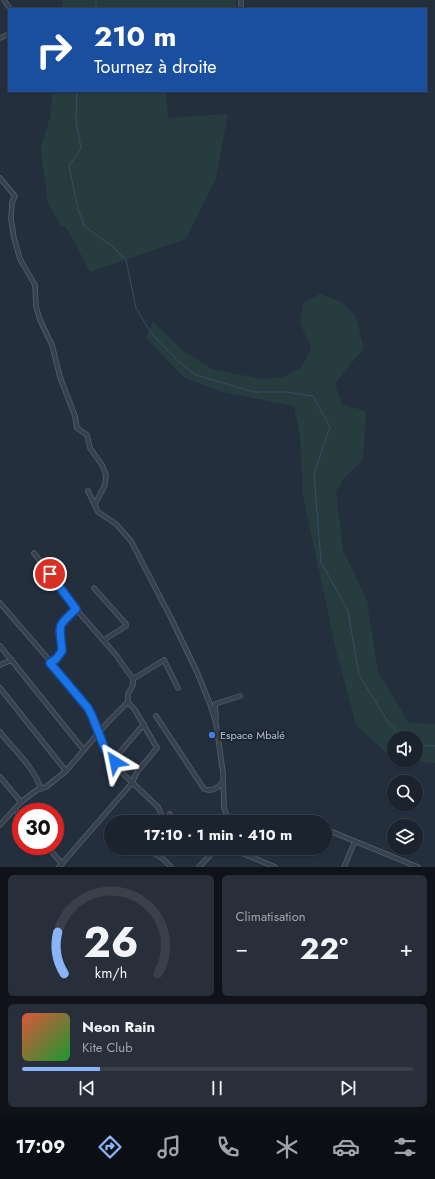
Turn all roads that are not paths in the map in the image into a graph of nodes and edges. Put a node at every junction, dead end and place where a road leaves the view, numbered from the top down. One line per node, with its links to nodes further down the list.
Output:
1 (5, 0): 2 (street)
2 (0, 3)
3 (0, 178): 5 (street)
4 (88, 492): 5 (street)
5 (95, 504): 21 (street)
6 (34, 553): 9 (street)
7 (94, 588): 10 (street)
8 (0, 603): 13 (street)
9 (76, 609): 10 (street); 13 (street)
10 (104, 640): 15 (street)
11 (0, 646): 12 (street)
12 (12, 660): 14 (street); 25 (street)
13 (50, 663): 23 (street)
14 (0, 665)
15 (133, 679): 17 (street); 19 (street)
16 (0, 688): 27 (street)
17 (178, 688)
18 (240, 696): 21 (street)
19 (128, 702): 22 (street); 23 (street)
20 (156, 716): 29 (street)
21 (216, 723): 29 (street)
22 (144, 724): 26 (street); 30 (street)
23 (99, 731): 25 (street); 26 (street)
24 (0, 732): 31 (street)
25 (83, 749): 27 (street)
26 (115, 758): 30 (street)
27 (66, 771): 31 (street)
28 (0, 777): 32 (street)
29 (223, 780): 35 (street)
30 (132, 783): 34 (street); 43 (street)
31 (41, 789): 32 (street)
32 (21, 802)
33 (12, 812): 36 (street)
34 (162, 815)
35 (226, 815)
36 (1, 823)
37 (332, 832): 38 (street)
38 (355, 842): 47 (street); 48 (street)
39 (54, 855): 43 (street)
40 (156, 855): 44 (street)
41 (210, 855): 45 (street)
42 (247, 855): 46 (street)
43 (61, 865)
44 (171, 867)
45 (198, 867)
46 (275, 867)
47 (344, 867)
48 (418, 867)

